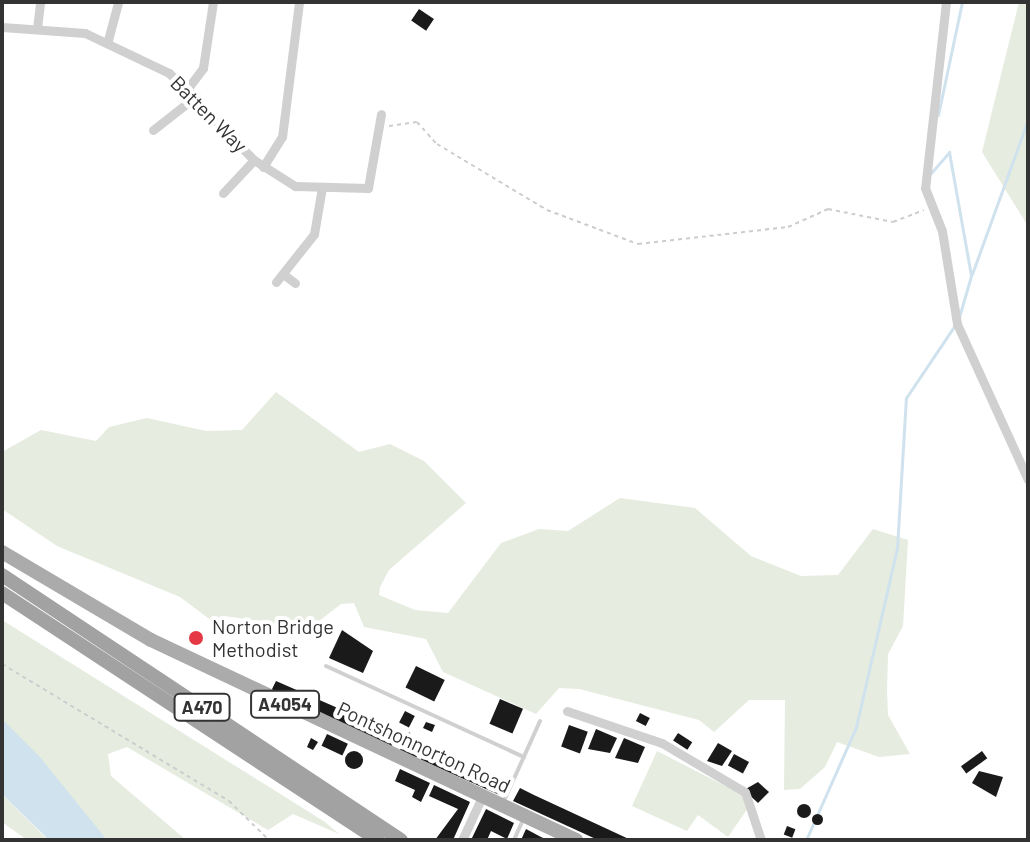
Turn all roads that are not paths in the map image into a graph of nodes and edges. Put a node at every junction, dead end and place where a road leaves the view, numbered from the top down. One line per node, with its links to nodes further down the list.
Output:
1 (40, 2): 7 (street)
2 (118, 2): 8 (street)
3 (213, 2): 9 (street)
4 (299, 2): 14 (street)
5 (946, 2): 18 (street)
6 (2, 27): 7 (street, Batten Way)
7 (37, 28): 8 (street, Batten Way)
8 (108, 40): 9 (street, Batten Way)
9 (188, 88): 10 (street, Batten Way)
10 (196, 96): 12 (street); 13 (street, Batten Way)
11 (381, 114): 15 (street, Batten Way)
12 (153, 130)
13 (254, 160): 14 (street, Batten Way); 16 (street)
14 (263, 167): 15 (street, Batten Way)
15 (322, 187): 17 (street)
16 (223, 193)
17 (295, 283)
18 (1028, 480)
19 (2, 552): 26 (main road, Pontshonnorton Road / A4054)
20 (2, 575): 30 (highway, A470)
21 (2, 593): 29 (highway, A470)
22 (326, 666): 25 (lane)
23 (567, 711): 34 (street)
24 (540, 721): 25 (lane)
25 (524, 757): 27 (lane)
26 (482, 797): 27 (main road, Pontshonnorton Road / A4054); 31 (street)
27 (502, 805): 28 (main road, Pontshonnorton Road / A4054)
28 (525, 816): 32 (lane); 33 (main road, Pontshonnorton Road / A4054)
29 (378, 840)
30 (401, 840)
31 (462, 840)
32 (514, 840)
33 (576, 840)
34 (761, 840)

